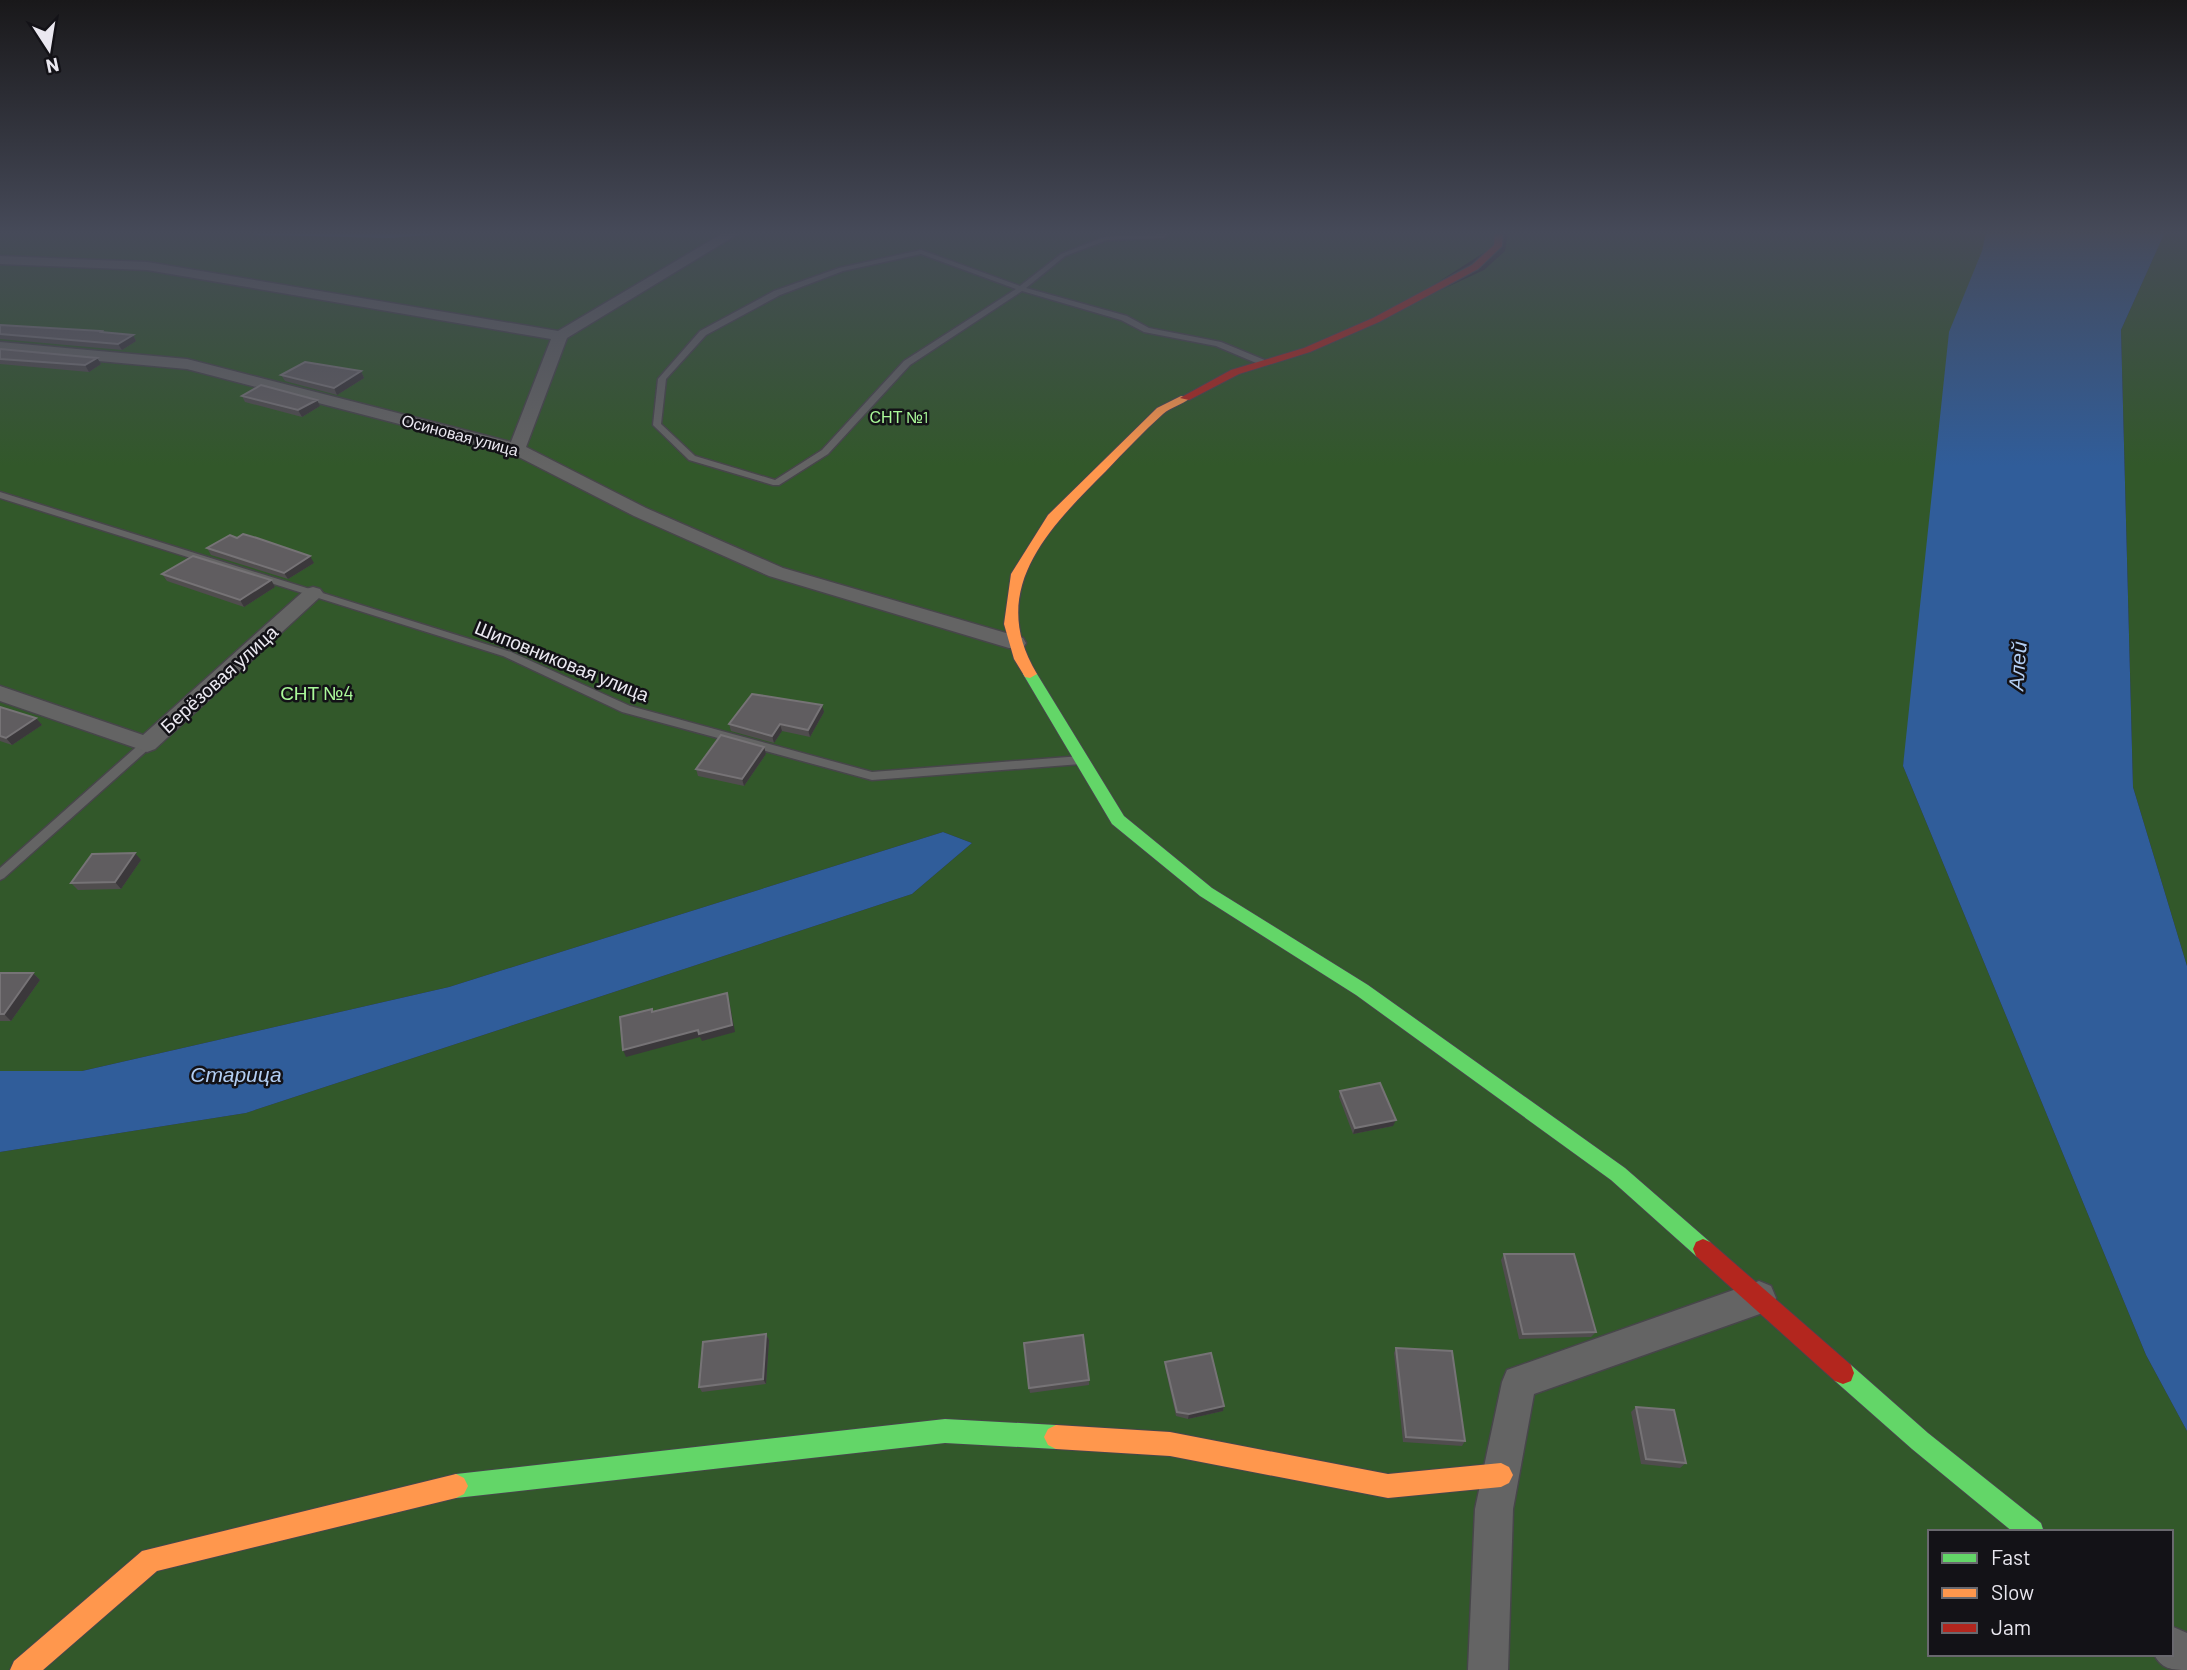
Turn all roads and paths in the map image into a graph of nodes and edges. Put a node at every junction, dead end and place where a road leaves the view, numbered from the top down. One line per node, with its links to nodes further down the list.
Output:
1 (404, 310): 7 (street)
2 (604, 310): 7 (street)
3 (746, 310): 4 (lane)
4 (989, 310)
5 (1095, 310): 9 (lane)
6 (1395, 310): 9 (street)
7 (560, 336): 10 (street)
8 (0, 347): 10 (street, Осиновая улица)
9 (1264, 363): 13 (street)
10 (517, 449): 13 (street, Осиновая улица)
11 (0, 495): 12 (lane, Шиповниковая улица)
12 (313, 593): 15 (street, Берёзовая улица); 16 (lane, Шиповниковая улица)
13 (1016, 643): 16 (street)
14 (0, 693): 15 (street, Берёзовая улица)
15 (147, 744): 17 (lane)
16 (1082, 760): 18 (street)
17 (0, 875)
18 (1759, 1298): 19 (street); 20 (street)
19 (1501, 1475): 23 (street); 24 (street)
20 (2030, 1530)
21 (2173, 1648): 22 (street)
22 (2187, 1659)
23 (23, 1670)
24 (1488, 1670)

